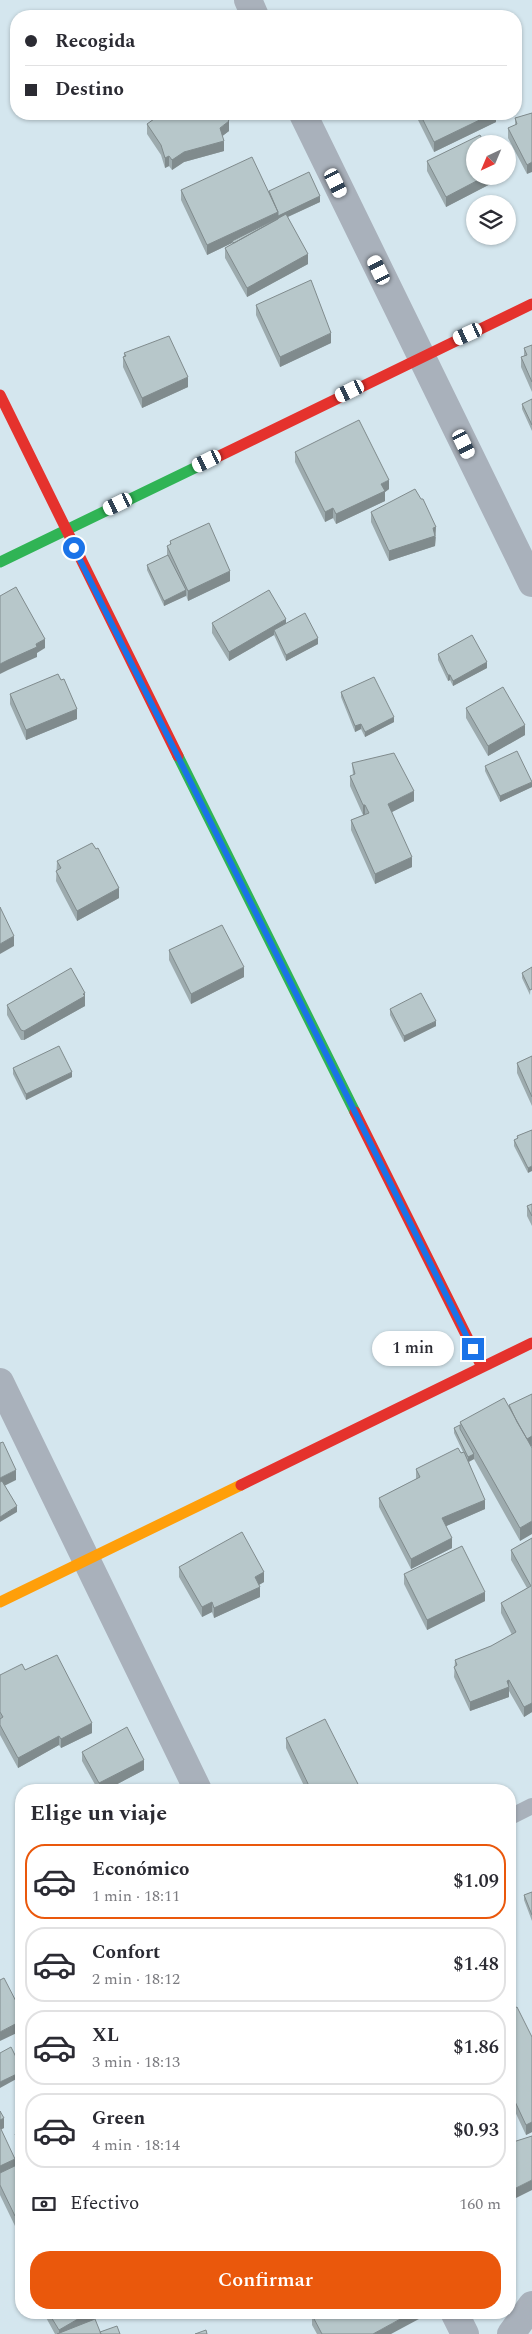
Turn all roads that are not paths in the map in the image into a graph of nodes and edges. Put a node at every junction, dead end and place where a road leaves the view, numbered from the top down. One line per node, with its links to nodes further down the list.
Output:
1 (306, 120): 3 (street)
2 (532, 304): 3 (street)
3 (421, 356): 5 (street); 7 (street)
4 (0, 395): 5 (street)
5 (65, 530): 6 (street); 9 (street)
6 (0, 562)
7 (532, 583)
8 (532, 1343): 9 (street)
9 (482, 1367): 11 (street)
10 (0, 1382): 11 (street)
11 (85, 1560): 12 (street); 13 (street)
12 (0, 1602)
13 (195, 1784)
14 (532, 1806): 15 (lane)
15 (516, 1813)
16 (532, 2305): 19 (street)
17 (458, 2319): 18 (street)
18 (465, 2334)
19 (511, 2334)

